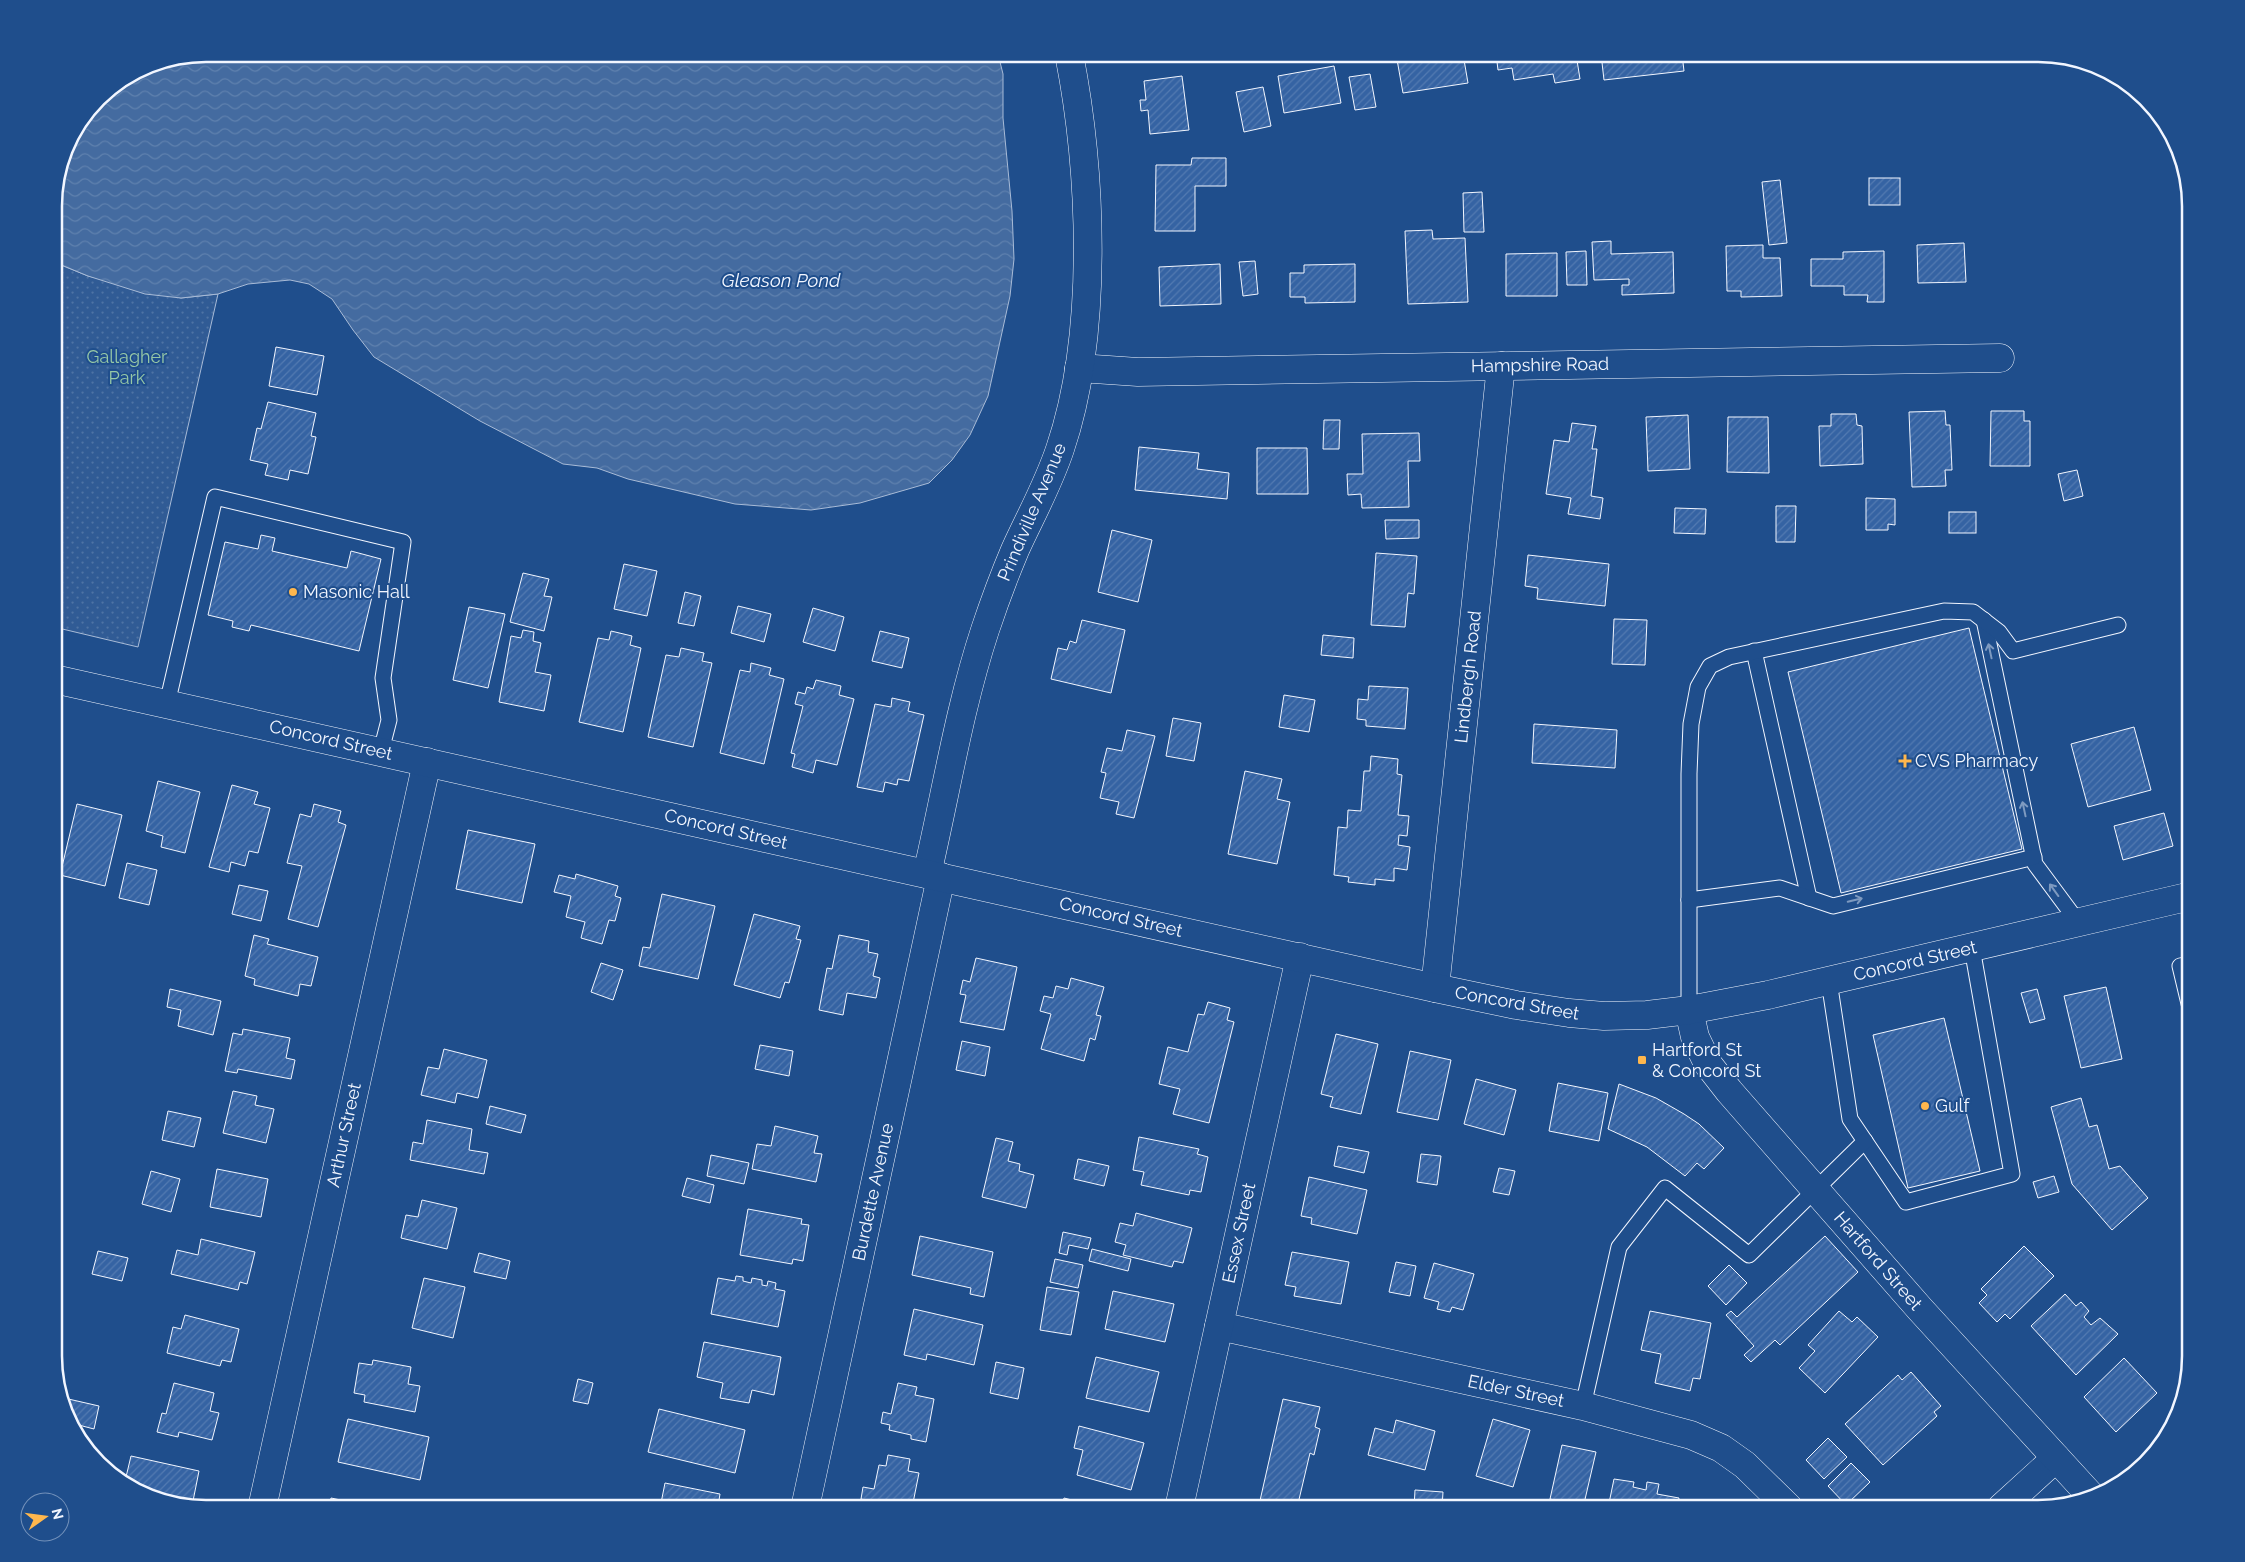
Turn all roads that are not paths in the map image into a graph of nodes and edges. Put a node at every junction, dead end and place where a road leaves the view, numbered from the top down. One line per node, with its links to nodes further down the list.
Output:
1 (1070, 62): 4 (street, Prindiville Avenue)
2 (2000, 358): 3 (street, Hampshire Road)
3 (1501, 366): 4 (street, Hampshire Road); 21 (street, Lindbergh Road)
4 (1079, 368): 13 (street, Prindiville Avenue)
5 (1984, 620): 6 (lane); 7 (lane); 12 (lane, one-way to 5)
6 (2118, 625)
7 (1754, 651): 14 (lane); 16 (lane)
8 (63, 680): 9 (street, Concord Street)
9 (166, 704): 10 (street, Concord Street); 10 (lane)
10 (381, 752): 11 (street, Concord Street)
11 (427, 762): 13 (street, Concord Street); 29 (street, Arthur Street)
12 (2034, 857): 14 (lane, one-way to 12); 17 (lane, one-way to 12)
13 (934, 875): 19 (street, Concord Street); 30 (street, Burdette Avenue)
14 (1808, 898): 16 (lane)
15 (2182, 898): 17 (street, Concord Street)
16 (1689, 900): 22 (lane)
17 (2078, 922): 18 (street, Concord Street)
18 (1972, 948): 20 (street, Concord Street); 23 (lane)
19 (1300, 958): 21 (street, Concord Street); 25 (street, Essex Street)
20 (1829, 981): 22 (street, Concord Street); 23 (lane)
21 (1435, 988): 22 (street, Concord Street)
22 (1690, 1010): 24 (street, Hartford Street)
23 (1865, 1141): 24 (lane)
24 (1815, 1190): 26 (lane); 27 (street, Hartford Street)
25 (1219, 1326): 26 (street, Elder Street); 31 (street, Essex Street)
26 (1583, 1406): 32 (street, Elder Street)
27 (2056, 1458): 28 (street, Hartford Street); 33 (street)
28 (2087, 1491)
29 (264, 1500)
30 (807, 1500)
31 (1181, 1500)
32 (1781, 1500)
33 (2010, 1500)

